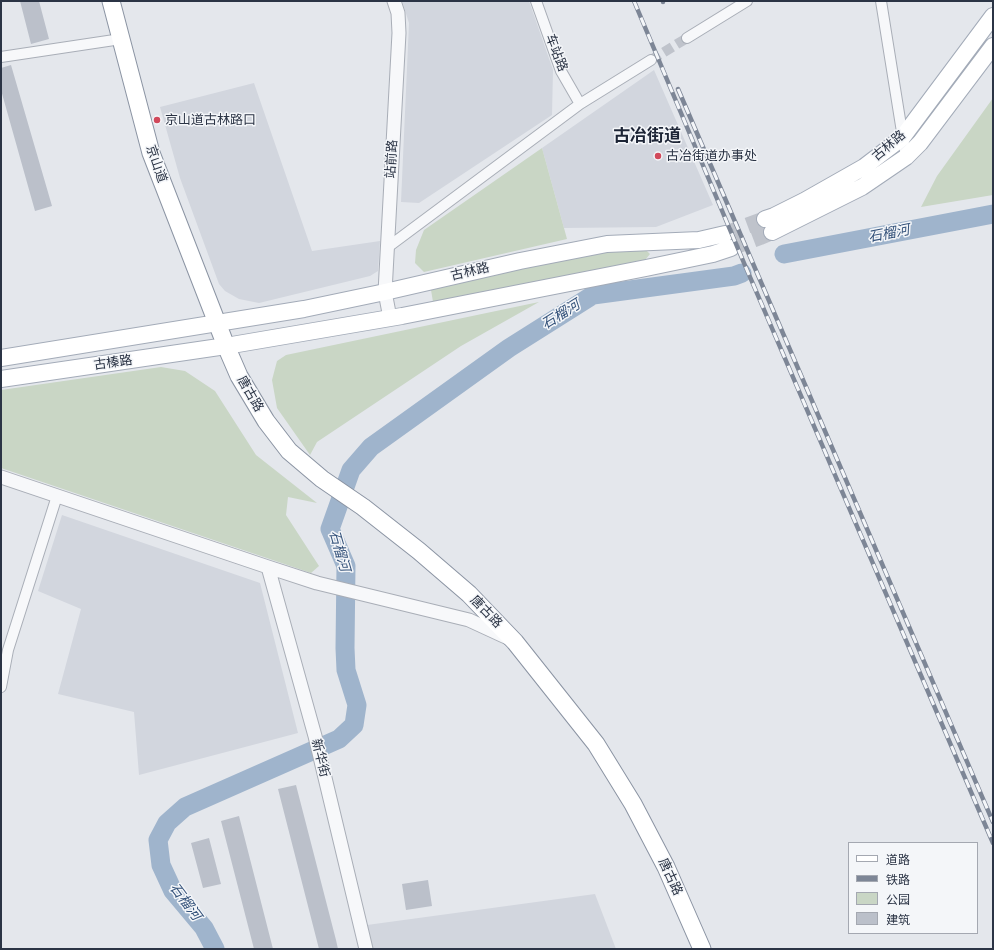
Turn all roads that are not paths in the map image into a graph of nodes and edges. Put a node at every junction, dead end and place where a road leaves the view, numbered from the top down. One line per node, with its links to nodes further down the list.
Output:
1 (111, 1): 8 (highway, 京山道)
2 (394, 1): 15 (street, 站前路)
3 (536, 1): 12 (street, 车站路)
4 (747, 1): 7 (street)
5 (881, 1): 13 (street)
6 (993, 16): 13 (main road, 古林路)
7 (687, 38)
8 (121, 39): 10 (street); 18 (highway, 京山道)
9 (993, 46): 14 (main road, 古林路)
10 (1, 57)
11 (651, 60): 12 (street)
12 (580, 104): 15 (street)
13 (902, 138): 14 (street); 14 (main road, 古林路)
14 (906, 157)
15 (388, 247): 16 (street, 站前路)
16 (385, 292): 17 (street, 站前路); 17 (main road, 古林路); 18 (main road, 古林路)
17 (390, 318): 19 (main road, 古林路)
18 (217, 322): 19 (highway, 唐古路); 20 (main road, 古榛路)
19 (226, 346): 21 (main road, 古榛路); 25 (highway, 唐古路)
20 (1, 358)
21 (1, 379)
22 (1, 477): 23 (street)
23 (57, 496): 24 (street); 26 (street)
24 (268, 567): 25 (street); 27 (street, 新华街)
25 (516, 642): 28 (highway, 唐古路)
26 (1, 686)
27 (366, 949)
28 (702, 949)

